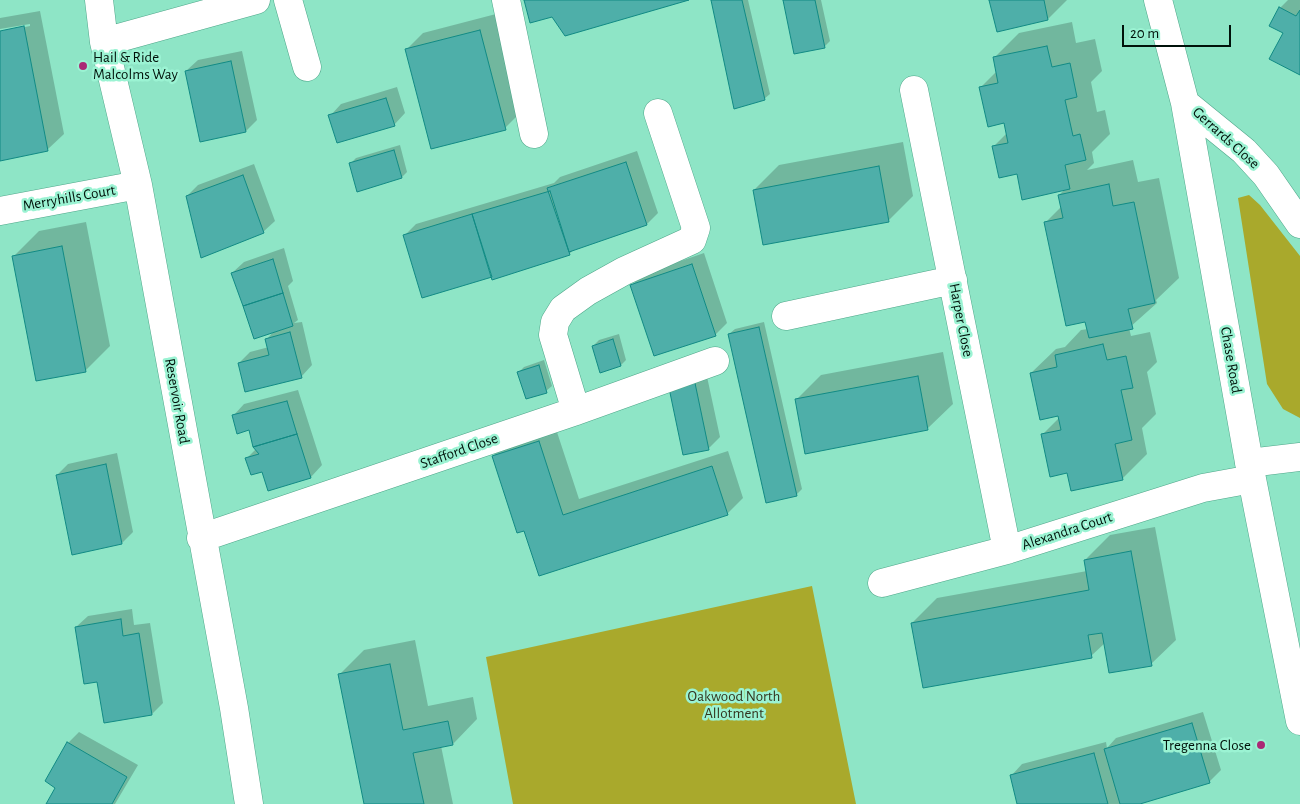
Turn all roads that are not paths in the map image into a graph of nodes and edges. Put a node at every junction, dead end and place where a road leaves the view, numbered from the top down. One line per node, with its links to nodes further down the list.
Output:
1 (99, 0): 6 (street, Reservoir Road)
2 (256, 0): 6 (street)
3 (288, 0): 7 (street)
4 (506, 0): 11 (street)
5 (1158, 0): 9 (street, Chase Road)
6 (104, 42): 12 (street, Reservoir Road)
7 (307, 67)
8 (914, 90): 15 (street, Harper Close)
9 (1185, 103): 14 (street, Gerrards Close); 20 (street, Chase Road)
10 (658, 113): 18 (street)
11 (534, 134)
12 (138, 185): 13 (street, Merryhills Court); 21 (street, Reservoir Road)
13 (0, 210)
14 (1300, 224)
15 (953, 280): 16 (street); 22 (street, Harper Close)
16 (786, 316)
17 (715, 361): 18 (street, Stafford Close)
18 (576, 412): 21 (street, Stafford Close)
19 (1300, 457): 20 (street, Alexandra Court)
20 (1250, 471): 22 (street, Alexandra Court); 24 (street, Chase Road)
21 (201, 538): 25 (street, Reservoir Road)
22 (1007, 550): 23 (street, Alexandra Court)
23 (882, 583)
24 (1300, 721)
25 (249, 804)

